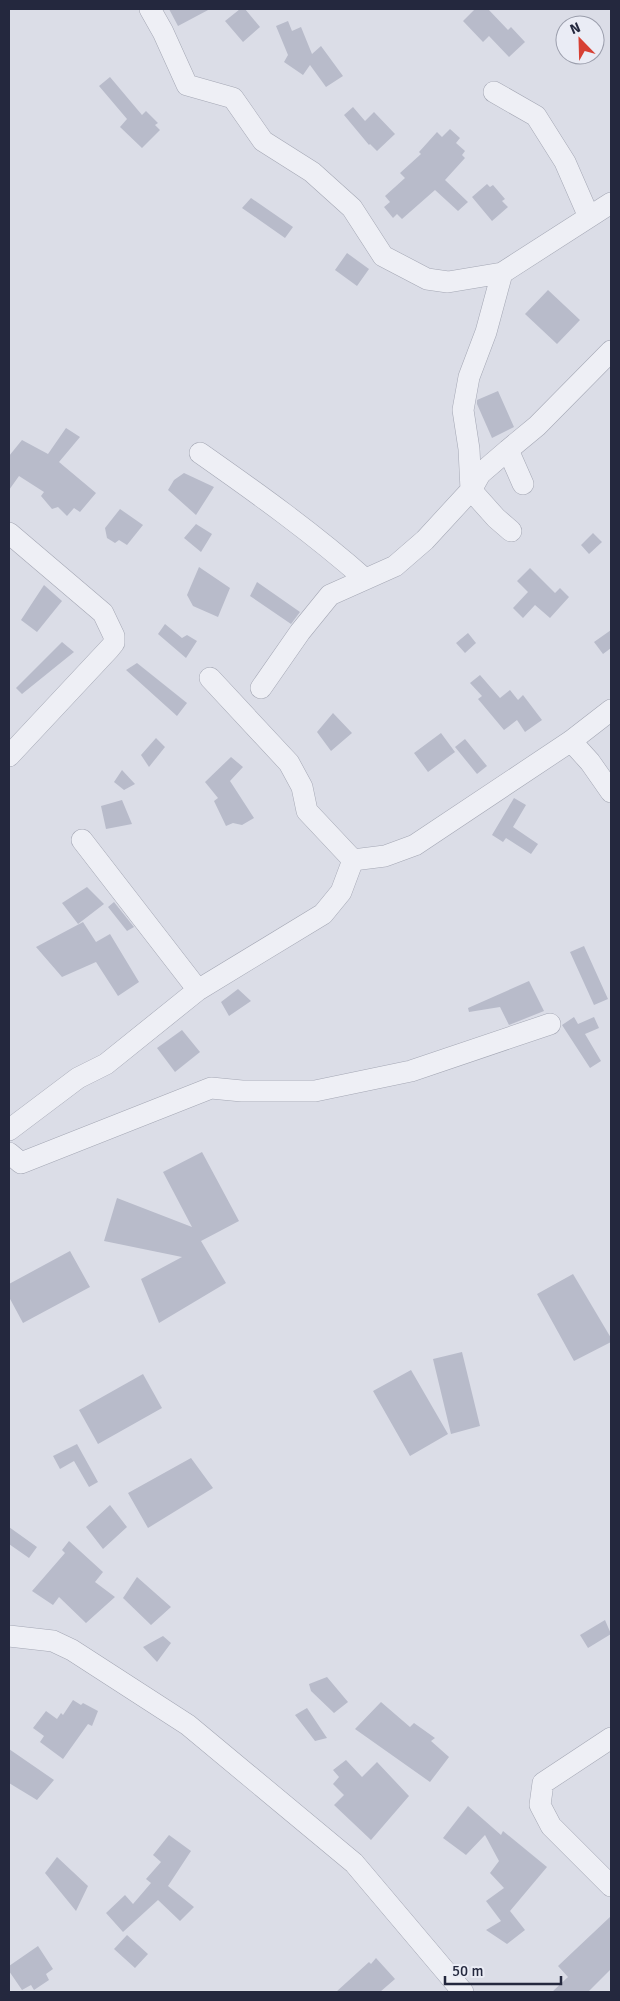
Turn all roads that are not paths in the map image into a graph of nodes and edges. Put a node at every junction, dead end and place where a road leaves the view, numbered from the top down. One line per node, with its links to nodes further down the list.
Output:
1 (150, 9): 4 (street)
2 (494, 92): 3 (street)
3 (602, 212): 4 (street)
4 (502, 273): 9 (street)
5 (611, 352): 6 (street)
6 (508, 450): 8 (street); 9 (street)
7 (200, 453): 12 (street)
8 (523, 484)
9 (471, 490): 10 (street); 12 (street)
10 (512, 531)
11 (9, 533): 17 (street)
12 (366, 579): 14 (street)
13 (210, 678): 20 (street)
14 (261, 688)
15 (611, 710): 16 (street)
16 (571, 741): 18 (street); 20 (street)
17 (9, 756)
18 (611, 792)
19 (82, 840): 21 (street)
20 (353, 860): 21 (street)
21 (198, 990): 23 (street)
22 (550, 1024): 24 (street)
23 (9, 1130)
24 (9, 1152)
25 (9, 1636): 28 (street)
26 (611, 1738): 27 (street)
27 (611, 1886)
28 (463, 1992)

